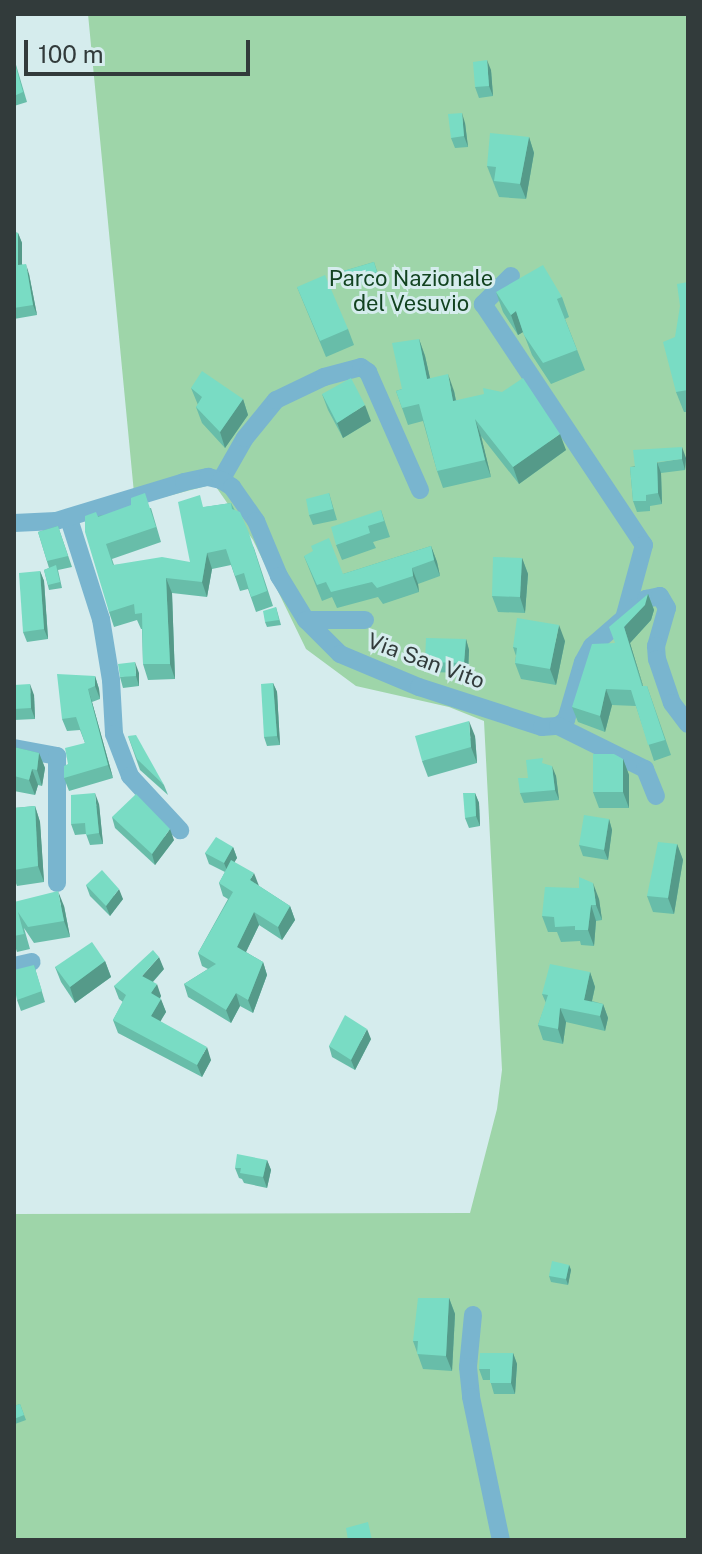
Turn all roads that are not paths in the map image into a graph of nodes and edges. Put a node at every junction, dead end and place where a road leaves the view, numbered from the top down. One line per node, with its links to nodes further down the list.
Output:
1 (511, 276): 6 (street)
2 (221, 480): 3 (street); 4 (street); 7 (street, Via San Vito)
3 (420, 490)
4 (69, 519): 5 (street); 13 (street)
5 (14, 523)
6 (625, 615): 9 (street); 10 (street)
7 (306, 620): 8 (street); 10 (street, Via San Vito)
8 (365, 620)
9 (688, 724)
10 (558, 726): 12 (street, Via San Vito)
11 (14, 748): 14 (street)
12 (656, 796)
13 (180, 830)
14 (57, 883)
15 (473, 1315): 16 (street)
16 (501, 1540)

